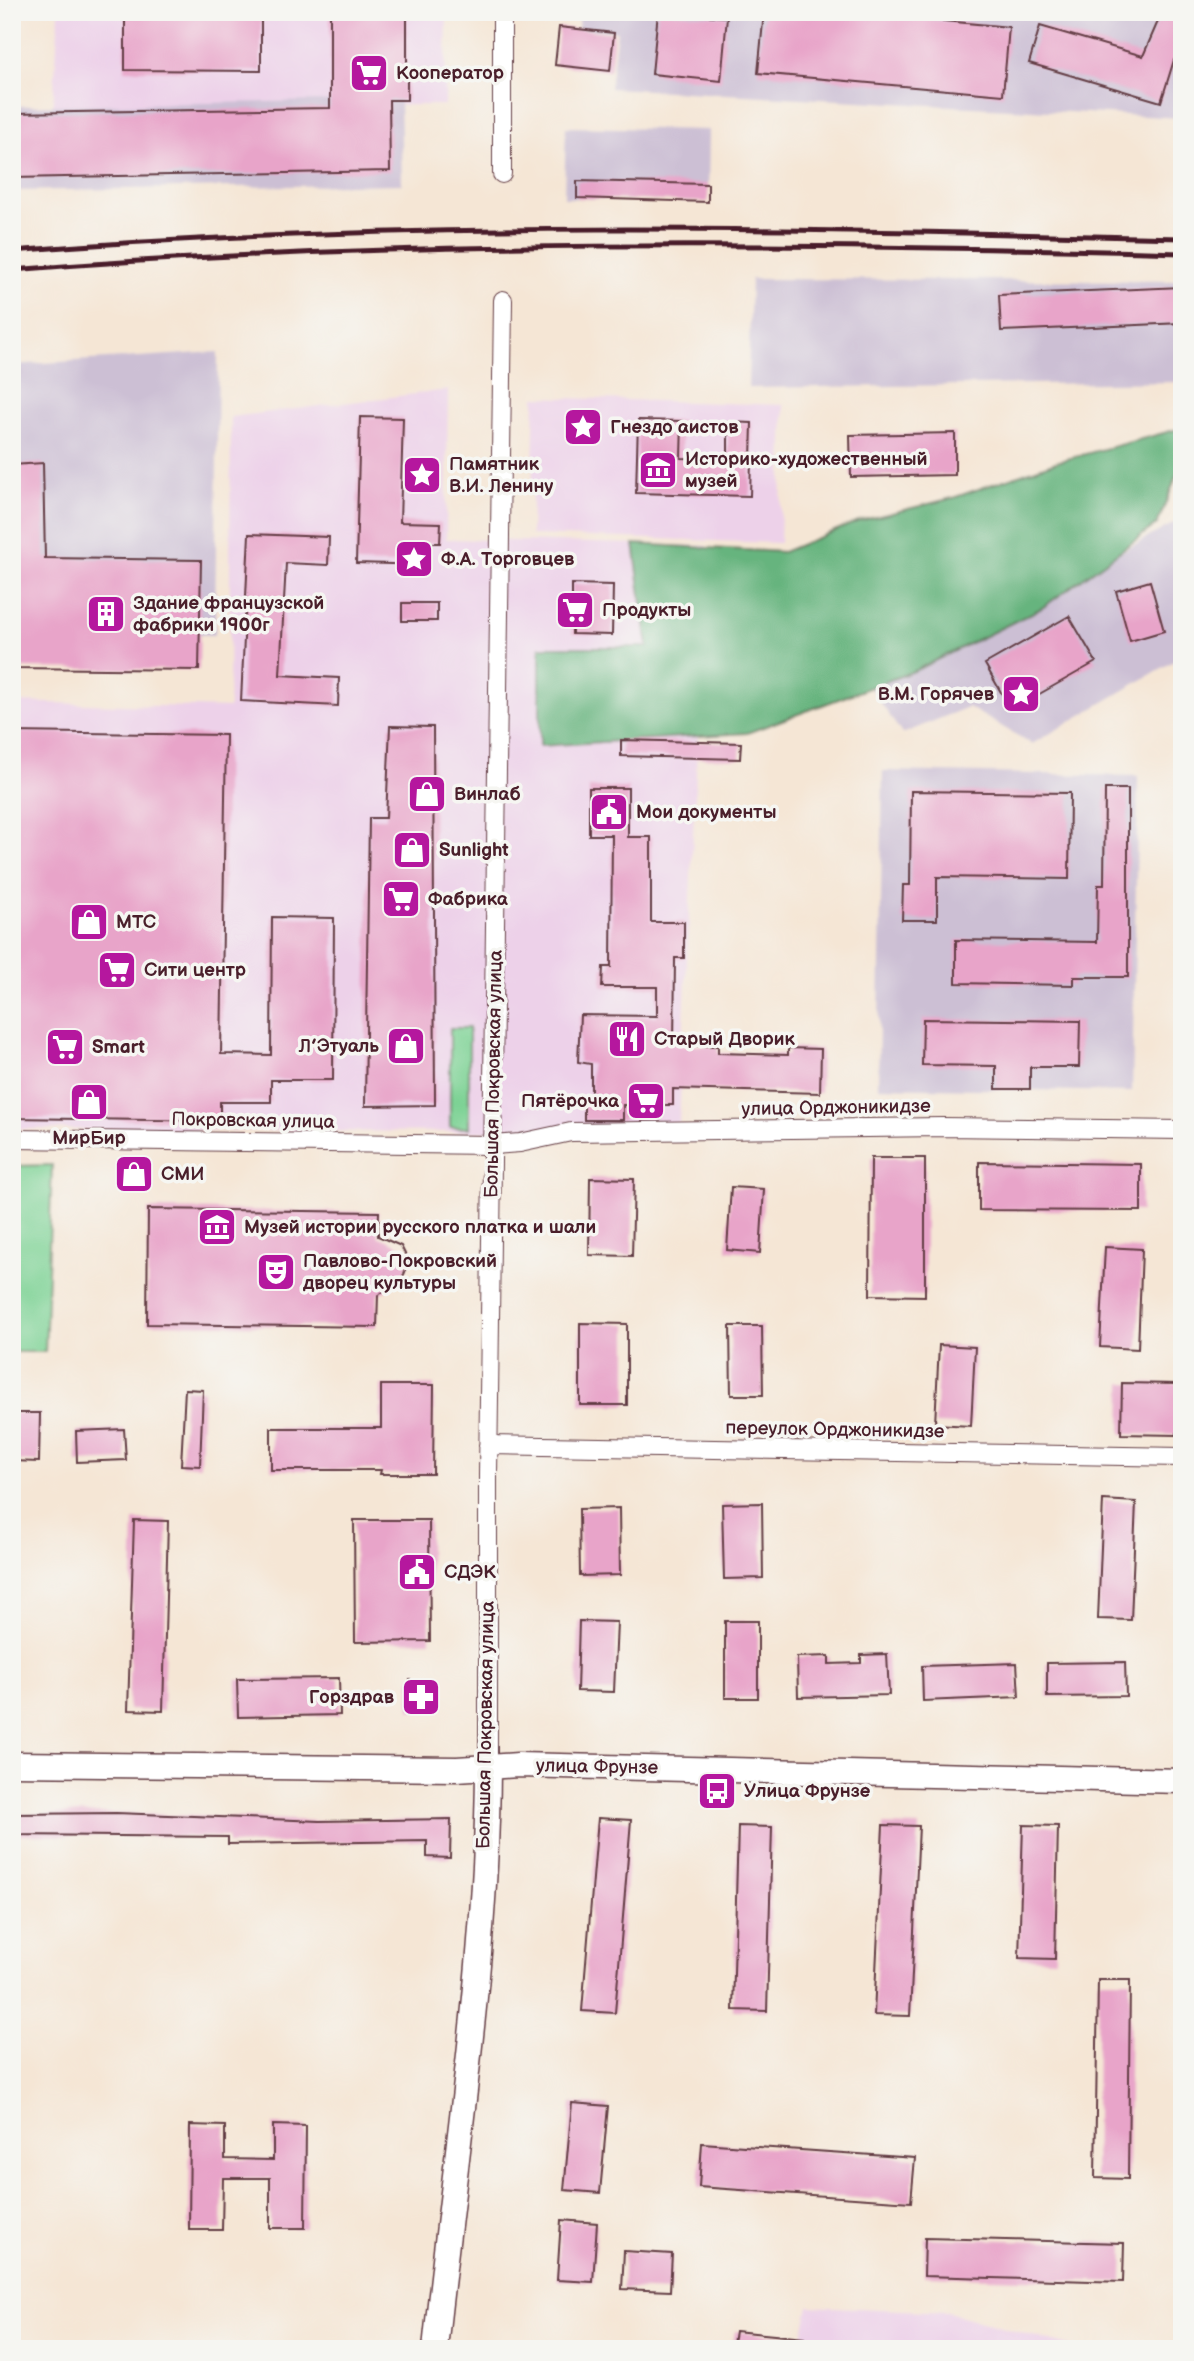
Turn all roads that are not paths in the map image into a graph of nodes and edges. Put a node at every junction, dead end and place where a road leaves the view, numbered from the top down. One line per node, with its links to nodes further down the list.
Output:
1 (502, 12): 2 (street)
2 (502, 174)
3 (503, 300): 6 (street, Большая Покровская улица)
4 (1182, 1130): 6 (street, улица Орджоникидзе)
5 (12, 1139): 6 (street, Покровская улица)
6 (493, 1145): 7 (street, Большая Покровская улица)
7 (488, 1445): 8 (street, переулок Орджоникидзе); 10 (street, Большая Покровская улица)
8 (1182, 1457)
9 (12, 1764): 10 (main road, улица Фрунзе)
10 (488, 1768): 11 (main road, улица Фрунзе); 12 (main road, Большая Покровская улица)
11 (1182, 1781)
12 (435, 2349)

